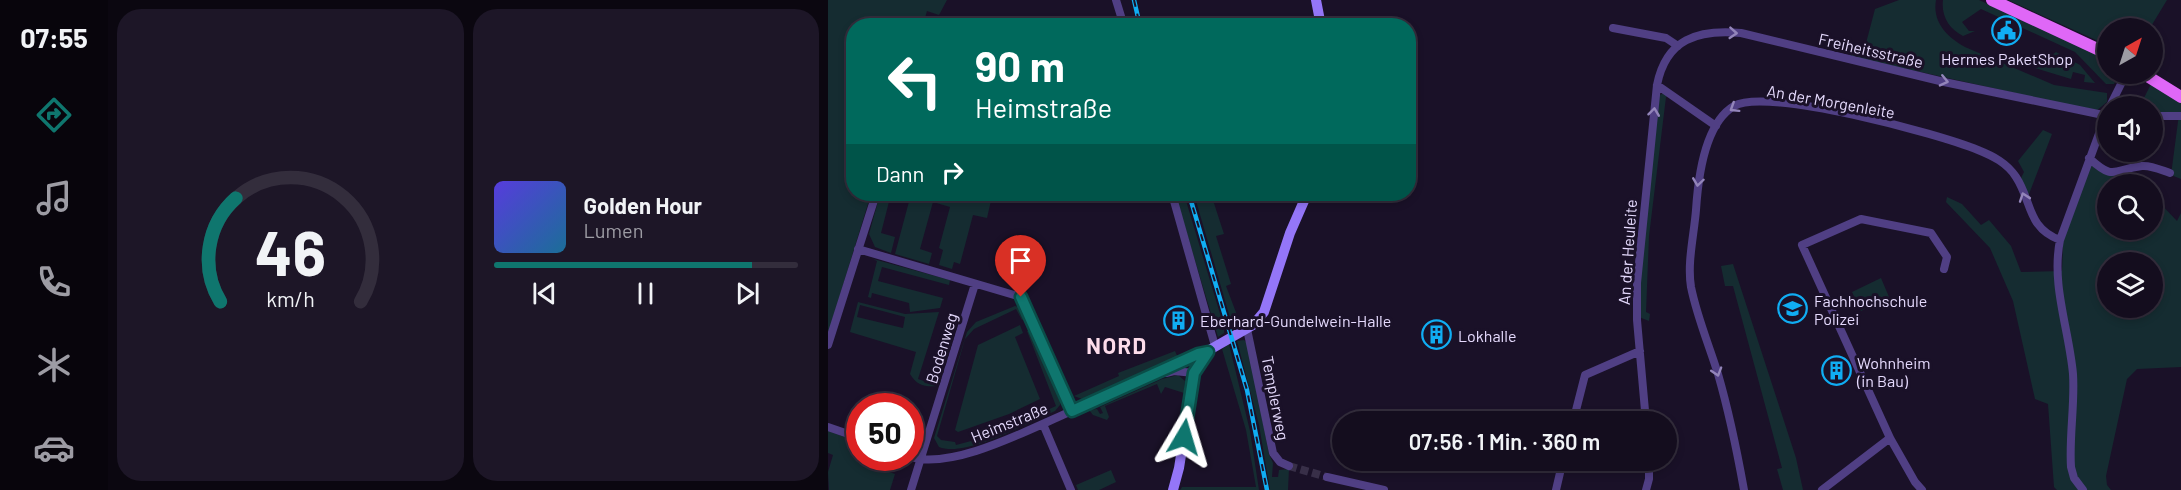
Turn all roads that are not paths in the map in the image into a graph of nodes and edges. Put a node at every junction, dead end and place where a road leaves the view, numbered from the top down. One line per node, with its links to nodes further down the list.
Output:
1 (1116, 0): 4 (street)
2 (1316, 0): 5 (main road)
3 (1992, 0): 8 (main road)
4 (1122, 18)
5 (1319, 18)
6 (1613, 28): 7 (street)
7 (1678, 46): 10 (street); 12 (street, Freiheitsstraße, one-way to 12)
8 (2097, 49)
9 (2160, 84): 11 (main road)
10 (1657, 85): 15 (street); 29 (street, An der Heuleite, one-way to 10)
11 (2181, 97)
12 (2097, 113)
13 (2163, 116): 14 (street)
14 (2180, 116)
15 (1716, 126): 22 (street, An der Morgenleite, one-way to 15); 52 (street, An der Morgenleite, one-way to 52)
16 (2097, 139): 17 (street, Freiheitsstraße)
17 (2089, 158): 18 (street); 22 (street, Freiheitsstraße)
18 (2170, 173)
19 (874, 201): 23 (street)
20 (1174, 201): 28 (street)
21 (1304, 201): 26 (main road)
22 (2060, 240): 55 (street, Freiheitsstraße)
23 (858, 249): 25 (street); 27 (street)
24 (1944, 269): 38 (street)
25 (975, 284): 32 (street); 39 (street, Bodenweg)
26 (1247, 329): 28 (main road); 41 (street, Templerweg)
27 (828, 345)
28 (1211, 349): 30 (main road); 31 (street, Heimstraße)
29 (1640, 351): 33 (street); 34 (street, An der Heuleite)
30 (1194, 373): 31 (street, Heimstraße); 48 (main road)
31 (1147, 378): 32 (street, Heimstraße)
32 (1072, 411): 35 (street, Heimstraße)
33 (1576, 411)
34 (1645, 411)
35 (1043, 424): 40 (street, Heimstraße); 47 (street)
36 (828, 427): 37 (street)
37 (846, 433)
38 (1890, 438): 53 (street); 54 (street)
39 (924, 450)
40 (924, 460)
41 (1289, 466)
42 (917, 471): 46 (street, Bodenweg)
43 (1560, 471): 50 (street)
44 (1649, 471): 51 (street)
45 (1327, 477): 49 (street)
46 (911, 490)
47 (1071, 490)
48 (1173, 490)
49 (1384, 490)
50 (1556, 490)
51 (1646, 490)
52 (1744, 490)
53 (1822, 490)
54 (1922, 490)
55 (2083, 490)

